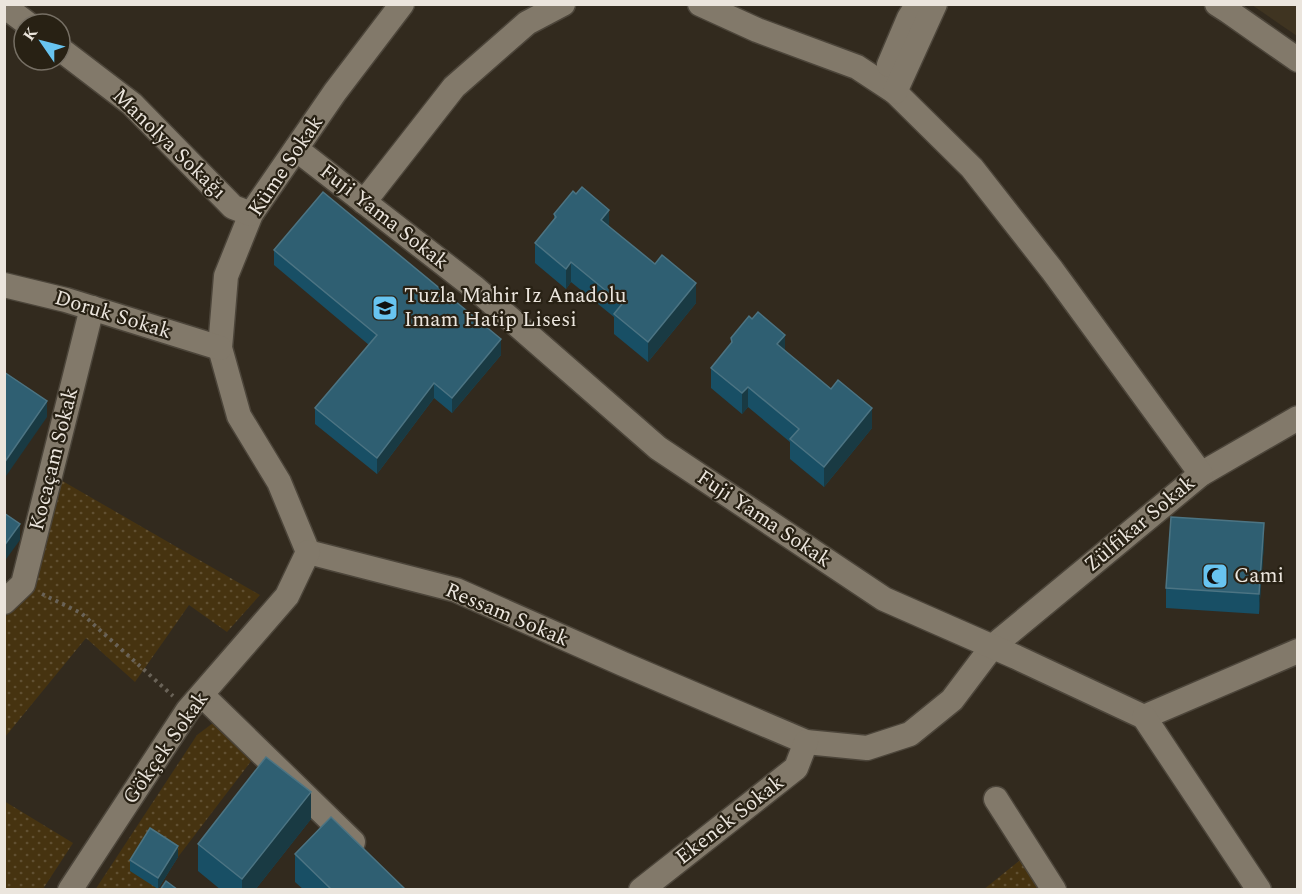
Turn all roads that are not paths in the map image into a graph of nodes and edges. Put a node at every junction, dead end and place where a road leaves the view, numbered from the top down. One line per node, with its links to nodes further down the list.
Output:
1 (402, 4): 11 (street, Küme Sokak)
2 (562, 4): 12 (street)
3 (700, 4): 10 (street)
4 (918, 4): 9 (street)
5 (935, 4): 10 (street)
6 (1216, 4): 8 (street)
7 (72, 58): 13 (street, Manolya Sokağı)
8 (1298, 60)
9 (890, 65)
10 (895, 92): 18 (street)
11 (296, 149): 12 (street, Fuji Yama Sokak); 13 (street, Küme Sokak)
12 (364, 202): 21 (street, Fuji Yama Sokak)
13 (251, 214): 16 (street, Küme Sokak)
14 (4, 285): 15 (street, Doruk Sokak)
15 (92, 308): 16 (street, Doruk Sokak); 20 (street, Kocaçam Sokak)
16 (220, 348): 19 (street)
17 (1298, 417): 18 (street, Zülfikar Sokak)
18 (1201, 474): 21 (street, Zülfikar Sokak)
19 (308, 552): 23 (street, Gökçek Sokak); 25 (street, Ressam Sokak)
20 (4, 602)
21 (992, 647): 24 (street, Fuji Yama Sokak); 25 (street, Zülfikar Sokak)
22 (1298, 651): 24 (street)
23 (195, 702): 27 (street); 28 (street, Gökçek Sokak)
24 (1144, 717): 31 (street)
25 (806, 742): 29 (street, Ekenek Sokak)
26 (996, 800): 30 (street)
27 (368, 856)
28 (70, 890)
29 (641, 890)
30 (1054, 890)
31 (1259, 890)

